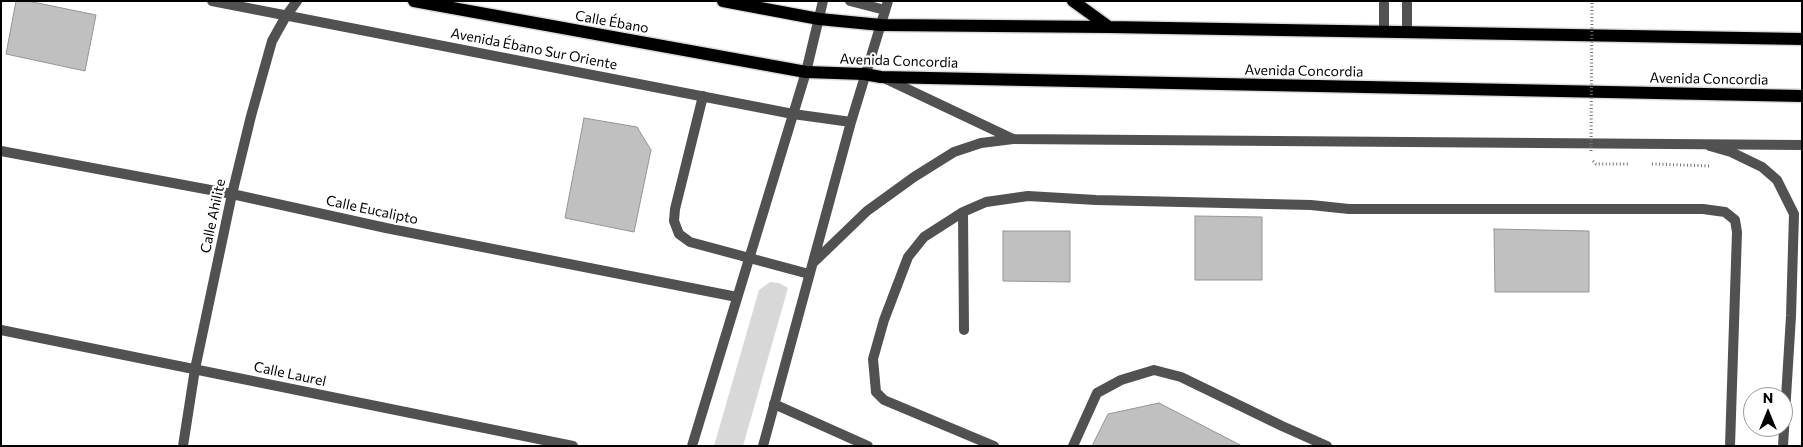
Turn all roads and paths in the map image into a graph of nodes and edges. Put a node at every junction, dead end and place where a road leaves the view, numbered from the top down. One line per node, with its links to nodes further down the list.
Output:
1 (212, 1): 12 (street, Avenida Ébano Sur Oriente)
2 (297, 1): 12 (street, Calle Ahilite)
3 (414, 1): 19 (main road, Calle Ébano)
4 (723, 1): 13 (main road)
5 (823, 1): 13 (street)
6 (850, 1): 11 (street)
7 (1073, 1): 15 (main road)
8 (1384, 1): 16 (street)
9 (1407, 1): 17 (street)
10 (1592, 1): 30 (path, bridge)
11 (887, 5): 14 (street)
12 (286, 16): 22 (street, Avenida Ébano Sur Oriente); 35 (street, Calle Ahilite)
13 (819, 19): 14 (main road); 19 (street)
14 (881, 25): 15 (main road); 20 (street)
15 (1109, 27): 16 (main road)
16 (1384, 31): 17 (main road)
17 (1407, 32): 18 (main road)
18 (1802, 39)
19 (806, 72): 20 (main road, Avenida Concordia); 24 (street)
20 (864, 74): 21 (main road, Avenida Concordia); 25 (street)
21 (881, 77): 23 (main road, Avenida Concordia); 26 (street)
22 (703, 96): 24 (street, Avenida Ébano Sur Oriente); 37 (street)
23 (1802, 96)
24 (793, 114): 25 (street, Avenida Ébano Sur Oriente); 37 (street)
25 (851, 122): 38 (street)
26 (1013, 139): 27 (street); 38 (street)
27 (1699, 143): 28 (street); 53 (street)
28 (1802, 145)
29 (1, 151): 35 (street, Calle Eucalipto)
30 (1591, 151)
31 (1596, 164): 32 (path)
32 (1630, 164)
33 (1648, 164): 34 (path)
34 (1656, 164)
35 (232, 194): 39 (street, Calle Eucalipto); 42 (street, Calle Ahilite)
36 (963, 212): 41 (street); 49 (street); 52 (street)
37 (749, 257): 38 (street); 39 (street)
38 (811, 269): 43 (street)
39 (736, 297): 46 (street)
40 (1, 330): 42 (street, Calle Laurel)
41 (964, 330)
42 (195, 369): 44 (street, Calle Ahilite); 45 (street, Calle Laurel)
43 (774, 404): 47 (street); 48 (street)
44 (183, 446)
45 (573, 446)
46 (692, 446)
47 (763, 446)
48 (868, 446)
49 (994, 446)
50 (1072, 446): 51 (street)
51 (1327, 446)
52 (1730, 446)
53 (1783, 446)

